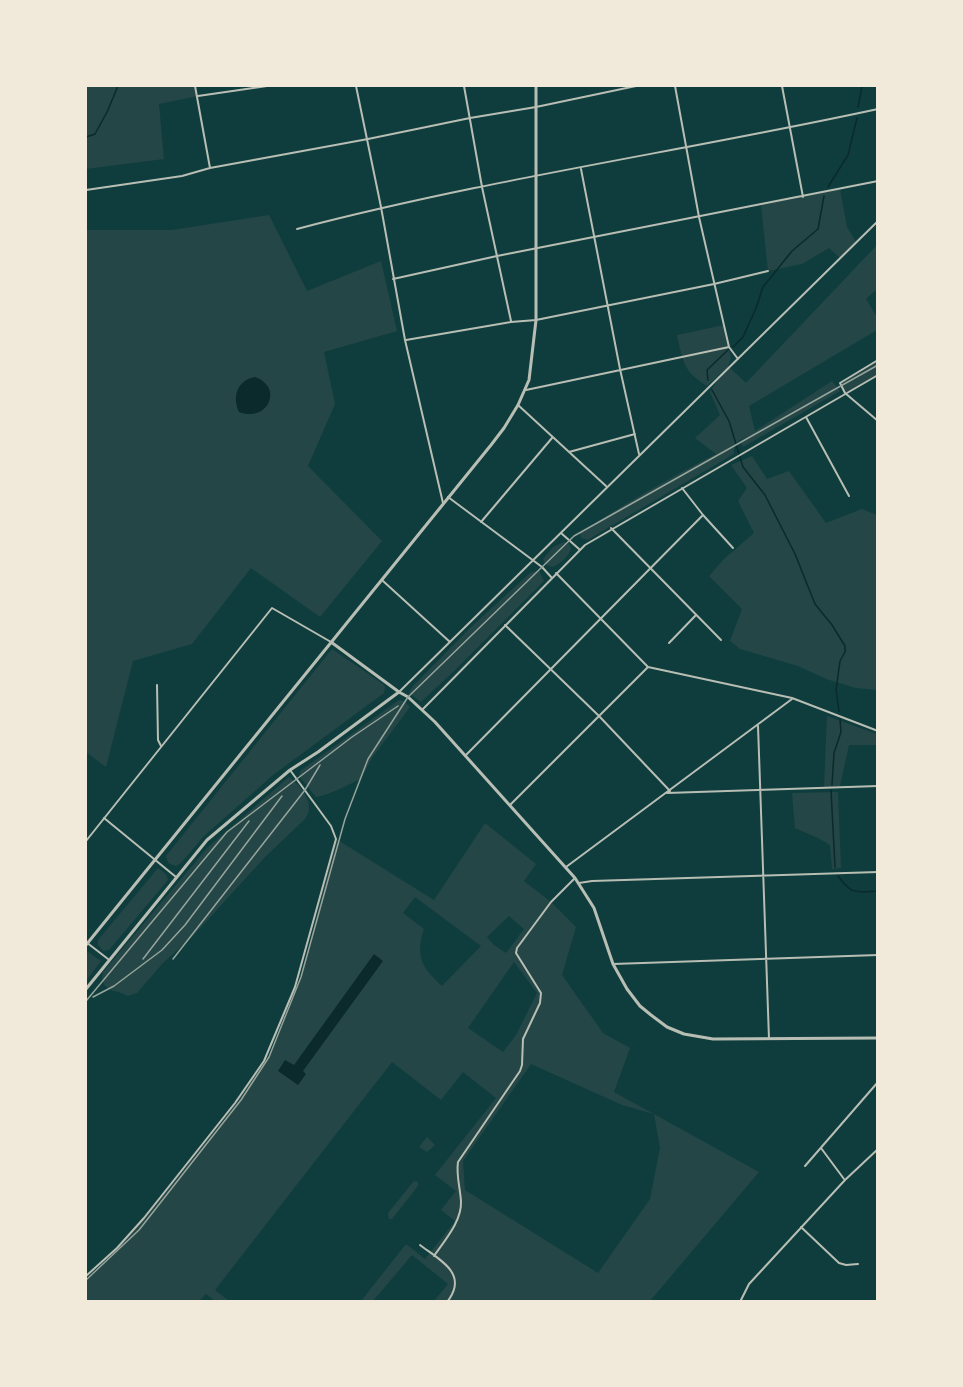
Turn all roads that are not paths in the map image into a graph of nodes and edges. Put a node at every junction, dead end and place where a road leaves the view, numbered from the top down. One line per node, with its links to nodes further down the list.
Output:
1 (195, 86): 9 (street)
2 (267, 86): 9 (street)
3 (356, 86): 14 (street)
4 (464, 86): 12 (street)
5 (536, 86): 10 (street)
6 (636, 86): 10 (street)
7 (675, 86): 15 (street)
8 (782, 86): 13 (street)
9 (198, 96): 16 (street)
10 (536, 107): 12 (street); 18 (street)
11 (878, 109): 13 (street)
12 (470, 118): 14 (street); 20 (street)
13 (790, 128): 15 (street); 22 (street)
14 (368, 139): 16 (street); 23 (street)
15 (686, 148): 17 (street); 24 (street)
16 (210, 168): 21 (street)
17 (581, 169): 18 (street); 27 (street)
18 (535, 177): 20 (street); 28 (street)
19 (878, 181): 22 (street)
20 (482, 187): 23 (street); 29 (street)
21 (86, 190)
22 (803, 197): 24 (street)
23 (381, 207): 26 (street); 31 (street)
24 (699, 217): 27 (street); 32 (street)
25 (878, 221): 38 (street)
26 (297, 229)
27 (594, 238): 28 (street); 33 (street)
28 (535, 248): 29 (street); 34 (street)
29 (497, 256): 31 (street); 35 (street)
30 (768, 271): 32 (street)
31 (393, 279): 36 (street)
32 (714, 284): 33 (street); 37 (street)
33 (607, 306): 34 (street); 40 (street)
34 (536, 320): 35 (street); 42 (street)
35 (511, 322): 36 (street)
36 (405, 340): 55 (street)
37 (729, 347): 38 (street); 40 (street)
38 (738, 359): 50 (street)
39 (878, 360): 43 (street)
40 (620, 369): 42 (street); 47 (street)
41 (878, 375): 43 (street)
42 (525, 390): 44 (street)
43 (845, 393): 45 (street); 46 (street)
44 (518, 405): 48 (street); 54 (street)
45 (806, 416): 52 (street); 53 (street)
46 (878, 421)
47 (635, 434): 49 (street); 50 (street)
48 (552, 438): 49 (street); 57 (street)
49 (569, 452): 51 (street)
50 (640, 455): 51 (street)
51 (607, 487): 59 (street)
52 (682, 488): 56 (street); 58 (street)
53 (849, 496)
54 (448, 497): 55 (street); 57 (street)
55 (443, 504): 66 (street)
56 (704, 515): 60 (street); 63 (street)
57 (481, 522): 62 (street)
58 (611, 528): 61 (street); 63 (street)
59 (561, 533): 61 (street); 62 (street)
60 (733, 548)
61 (580, 550): 64 (street)
62 (533, 560): 65 (street); 72 (street)
63 (652, 569): 67 (street); 68 (street)
64 (556, 573): 65 (street); 68 (street)
65 (552, 578): 69 (street)
66 (382, 580): 71 (street); 72 (street)
67 (696, 615): 70 (street); 73 (street)
68 (602, 620): 74 (street); 75 (street)
69 (505, 626): 75 (street); 79 (street)
70 (721, 640)
71 (331, 642): 77 (street); 83 (street); 92 (street)
72 (450, 642): 77 (street)
73 (669, 643)
74 (648, 667): 78 (street); 80 (street)
75 (551, 670): 80 (street); 84 (street)
76 (157, 686): 83 (street)
77 (399, 692): 79 (street); 85 (street)
78 (792, 698): 81 (street); 82 (street)
79 (422, 710): 84 (street)
80 (599, 716): 88 (street); 89 (street)
81 (758, 726): 87 (street); 88 (street)
82 (878, 731)
83 (161, 746): 90 (street)
84 (465, 756): 89 (street)
85 (290, 770): 96 (street); 116 (street)
86 (878, 786): 87 (street)
87 (760, 791): 88 (street); 95 (street)
88 (669, 792): 93 (street)
89 (510, 806): 93 (street)
90 (104, 818): 91 (street); 92 (street)
91 (86, 841)
92 (154, 861): 96 (street); 99 (street)
93 (566, 867): 97 (street)
94 (878, 872): 95 (street)
95 (764, 875): 98 (street); 101 (street)
96 (176, 877): 102 (street)
97 (575, 878): 98 (street); 114 (street)
98 (579, 884): 103 (street)
99 (86, 944): 102 (street)
100 (878, 956): 101 (street)
101 (767, 958): 103 (street); 106 (street)
102 (108, 959): 104 (street)
103 (613, 964): 106 (street)
104 (86, 989)
105 (878, 1038): 106 (street)
106 (769, 1039)
107 (878, 1082): 108 (street)
108 (821, 1148): 110 (street); 111 (street)
109 (878, 1149): 111 (street)
110 (805, 1166)
111 (844, 1180): 112 (street)
112 (801, 1227): 115 (street); 118 (street)
113 (420, 1245): 114 (street)
114 (434, 1256): 117 (street)
115 (858, 1264)
116 (86, 1276)
117 (447, 1302)
118 (740, 1302)

